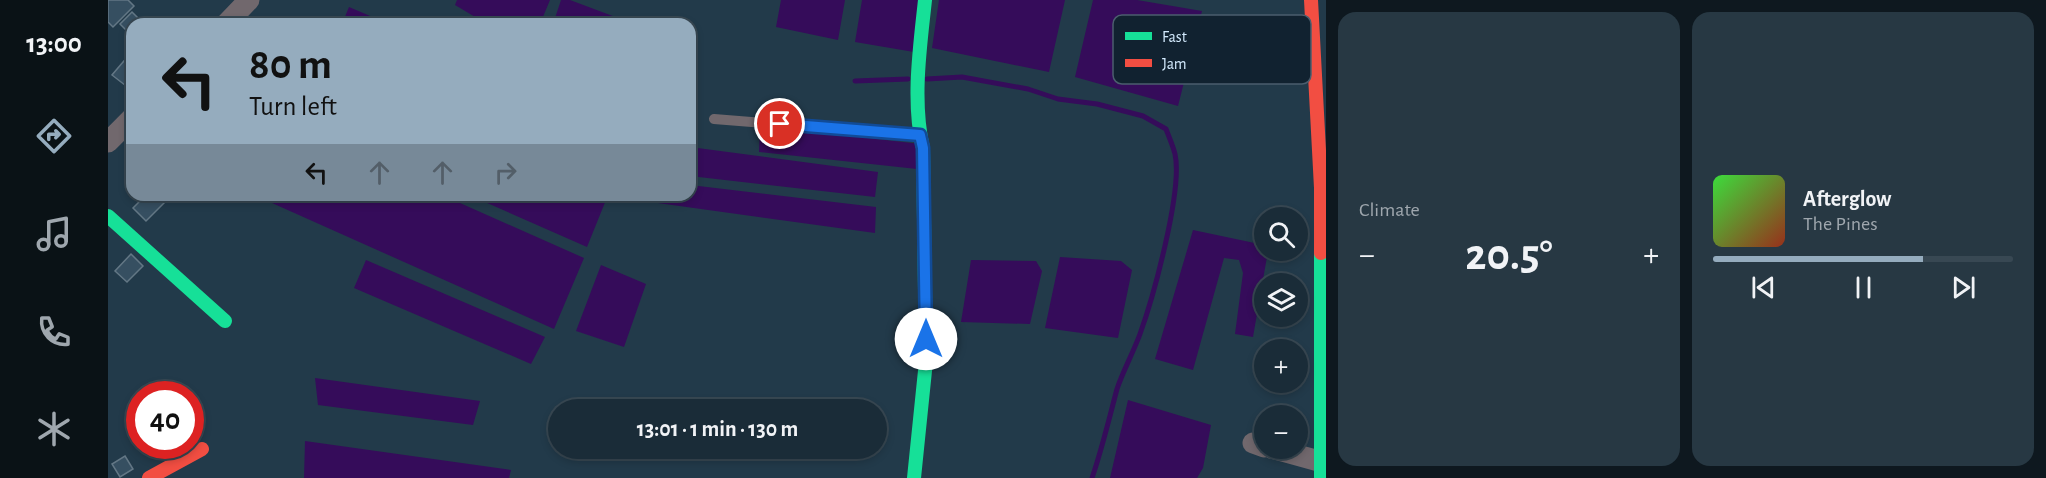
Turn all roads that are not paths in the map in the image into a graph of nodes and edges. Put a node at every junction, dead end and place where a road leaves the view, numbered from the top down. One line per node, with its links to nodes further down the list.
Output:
1 (249, 0): 4 (street)
2 (925, 0): 7 (street)
3 (1311, 0): 13 (street)
4 (232, 18)
5 (714, 119): 7 (lane)
6 (126, 124): 8 (street)
7 (920, 135): 15 (street)
8 (108, 142)
9 (108, 216): 10 (street)
10 (225, 321)
11 (184, 459): 14 (street)
12 (1298, 459): 13 (street)
13 (1322, 468)
14 (149, 478)
15 (914, 478)

